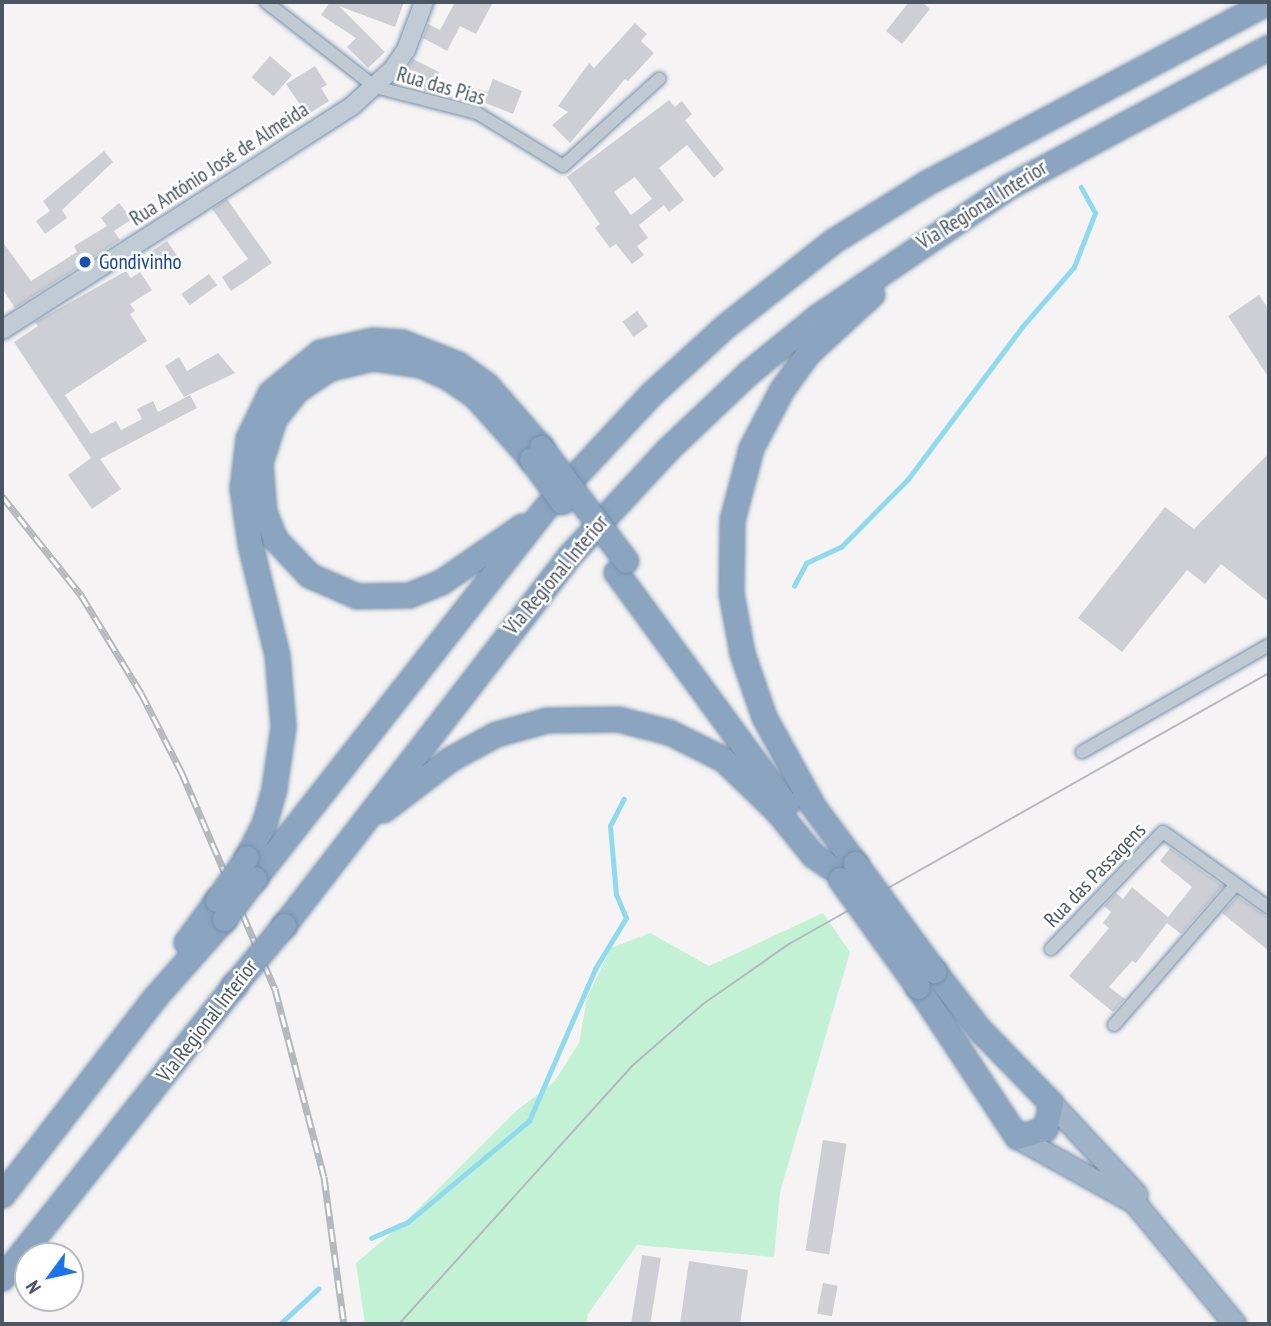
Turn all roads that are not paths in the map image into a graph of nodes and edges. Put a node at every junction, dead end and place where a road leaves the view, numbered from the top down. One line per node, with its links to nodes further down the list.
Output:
1 (266, 2): 6 (street, Rua das Pias)
2 (424, 2): 6 (main road, Rua António José de Almeida)
3 (1268, 2): 10 (highway, Via Regional Interior)
4 (1269, 47): 7 (highway, Via Regional Interior)
5 (659, 79): 6 (street, Rua das Pias)
6 (375, 87): 8 (main road, Rua António José de Almeida)
7 (893, 263): 14 (highway); 15 (highway, Via Regional Interior)
8 (2, 330)
9 (536, 453): 10 (highway); 11 (highway, bridge); 16 (highway)
10 (546, 506): 16 (highway, Via Regional Interior)
11 (621, 567): 14 (highway); 17 (highway)
12 (1269, 645): 13 (street)
13 (1082, 751)
14 (812, 804): 17 (highway)
15 (349, 841): 17 (highway); 26 (highway, Via Regional Interior, bridge)
16 (251, 867): 25 (highway, Via Regional Interior, bridge)
17 (842, 870): 21 (highway, bridge)
18 (1236, 884): 19 (street, Rua das Passagens); 20 (street, Rua das Passagens); 22 (street)
19 (1269, 908)
20 (1051, 948)
21 (926, 979): 23 (highway); 24 (highway)
22 (1114, 1025)
23 (1051, 1103): 24 (highway); 28 (highway)
24 (1017, 1137): 27 (highway)
25 (2, 1195)
26 (2, 1278)
27 (1236, 1324)
28 (1241, 1324)

